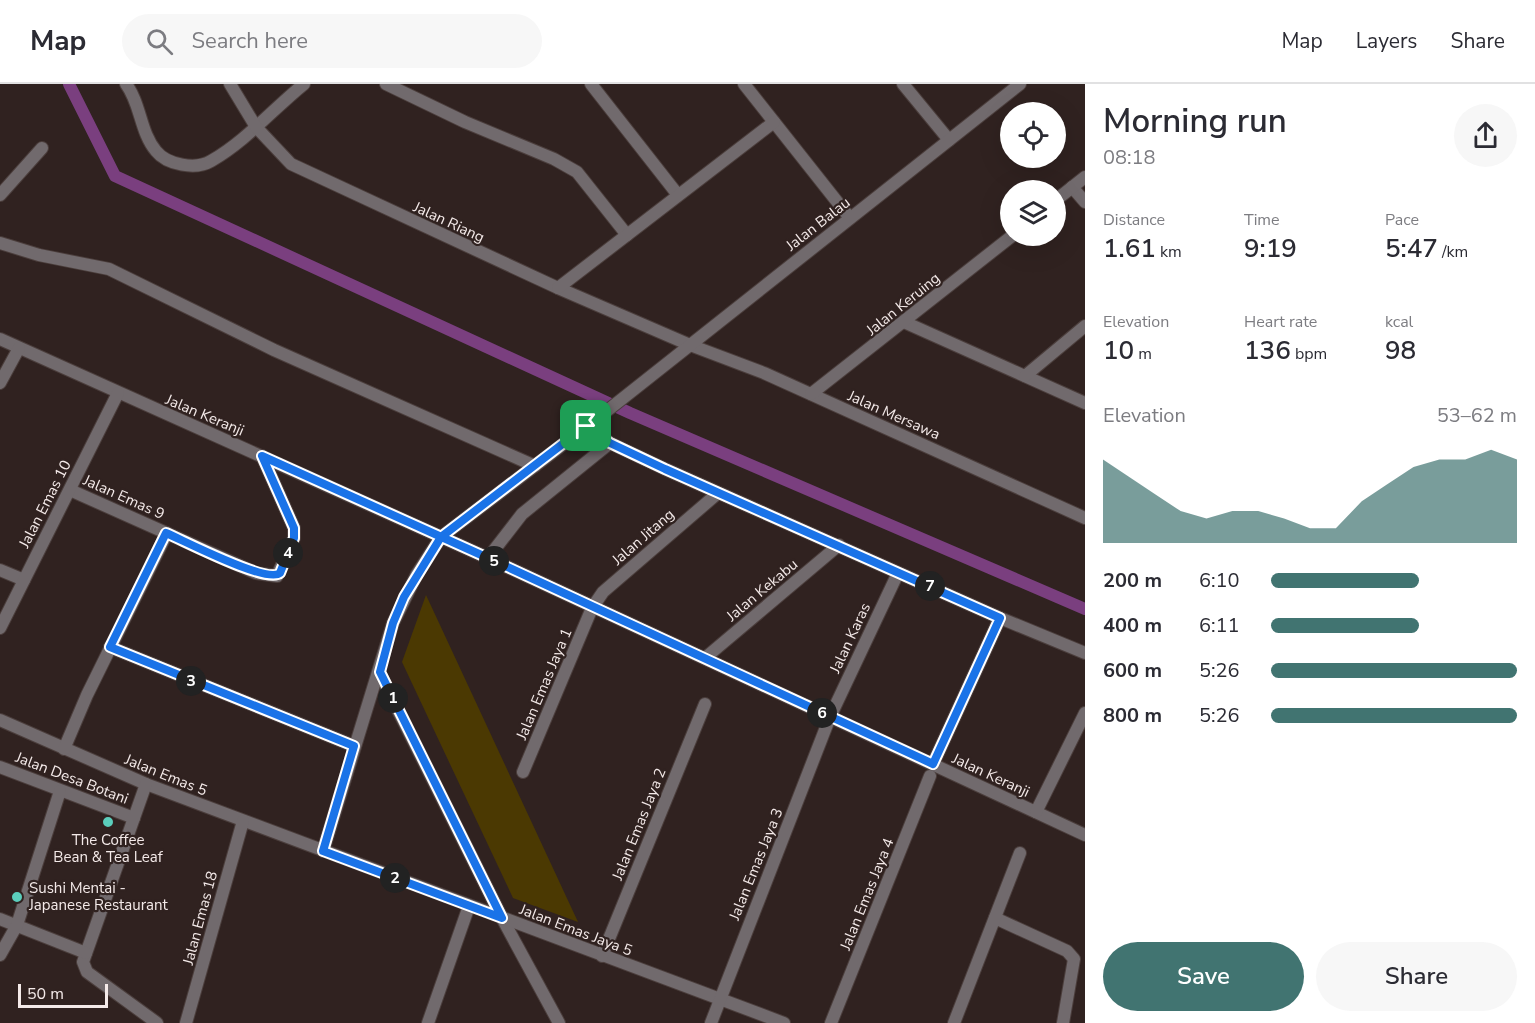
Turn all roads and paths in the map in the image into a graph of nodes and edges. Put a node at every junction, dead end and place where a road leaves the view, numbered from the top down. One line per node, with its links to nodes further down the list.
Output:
1 (126, 84): 10 (street)
2 (230, 84): 10 (street, Jalan Riang)
3 (304, 84): 10 (street)
4 (386, 84): 20 (street)
5 (591, 84): 17 (street)
6 (744, 84): 9 (street)
7 (903, 84): 11 (street)
8 (1020, 84): 11 (street, Jalan Balau)
9 (774, 122): 17 (street); 19 (street)
10 (256, 127): 23 (street, Jalan Riang)
11 (949, 140): 19 (street, Jalan Balau)
12 (42, 148): 16 (street)
13 (1085, 177): 14 (street)
14 (1072, 187): 15 (street); 18 (street)
15 (1066, 192)
16 (0, 195)
17 (678, 195): 20 (street)
18 (1085, 202)
19 (850, 218): 27 (street, Jalan Balau)
20 (627, 235): 23 (street)
21 (0, 243): 37 (street)
22 (1000, 246): 24 (street, Jalan Keruing)
23 (558, 288): 27 (street, Jalan Riang)
24 (904, 322): 29 (street); 32 (street, Jalan Keruing)
25 (1085, 326): 29 (street)
26 (0, 339): 28 (street, Jalan Keranji)
27 (690, 345): 32 (street, Jalan Mersawa); 34 (street, Jalan Balau)
28 (19, 348): 30 (street); 31 (street, Jalan Keranji)
29 (1025, 376): 33 (street)
30 (0, 383)
31 (118, 393): 36 (street, Jalan Keranji); 38 (street, Jalan Emas 10)
32 (811, 394): 40 (street, Jalan Mersawa)
33 (1085, 403)
34 (586, 426): 35 (street); 37 (street, Jalan Balau)
35 (610, 443): 39 (street); 44 (street)
36 (262, 456): 41 (street, Jalan Emas 9); 42 (street, Jalan Keranji)
37 (535, 466): 42 (street, Jalan Balau)
38 (70, 490): 41 (street, Jalan Emas 9); 47 (street, Jalan Emas 10)
39 (718, 493): 43 (street); 48 (street, Jalan Jitang)
40 (1085, 518)
41 (166, 533): 51 (street)
42 (441, 537): 44 (street, Jalan Keranji); 54 (street)
43 (838, 545): 46 (street); 53 (street, Jalan Kekabu)
44 (488, 558): 48 (street, Jalan Keranji)
45 (0, 570): 47 (street)
46 (898, 573): 49 (street); 57 (street, Jalan Karas)
47 (24, 580): 50 (street, Jalan Emas 10)
48 (592, 608): 53 (street, Jalan Keranji); 63 (street, Jalan Emas Jaya 1)
49 (1000, 618): 52 (street); 62 (street, Jalan Emas Jaya 4)
50 (0, 628)
51 (110, 647): 59 (street); 60 (street)
52 (1085, 653)
53 (705, 658): 57 (street, Jalan Keranji)
54 (380, 672): 59 (street); 73 (street)
55 (705, 704): 79 (street, Jalan Emas Jaya 2)
56 (1085, 713): 66 (street)
57 (830, 717): 62 (street, Jalan Keranji); 80 (street, Jalan Emas Jaya 3)
58 (0, 720): 60 (street, Jalan Emas 5)
59 (354, 746): 70 (street)
60 (64, 749): 64 (street, Jalan Emas 5)
61 (0, 767): 65 (street, Jalan Desa Botani)
62 (932, 770): 66 (street, Jalan Keranji); 88 (street, Jalan Emas Jaya 4)
63 (523, 772)
64 (146, 784): 67 (street); 68 (street, Jalan Emas 5)
65 (60, 791): 67 (street, Jalan Desa Botani); 76 (street)
66 (1036, 812): 69 (street, Jalan Keranji)
67 (134, 818): 77 (street)
68 (243, 821): 70 (street, Jalan Emas 5); 83 (street, Jalan Emas 18)
69 (1085, 835)
70 (323, 851): 72 (street, Jalan Emas Jaya 5)
71 (1020, 852): 74 (street)
72 (470, 906): 73 (street, Jalan Emas Jaya 5); 84 (street)
73 (502, 918): 79 (street, Jalan Emas Jaya 5); 85 (street)
74 (995, 918): 89 (street); 90 (street)
75 (0, 919): 76 (street)
76 (17, 925): 77 (street); 78 (street)
77 (86, 953): 81 (street)
78 (0, 954)
79 (602, 956): 80 (street, Jalan Emas Jaya 5)
80 (718, 999): 86 (street, Jalan Emas Jaya 3); 87 (street, Jalan Emas Jaya 5)
81 (138, 1018): 82 (street)
82 (156, 1023)
83 (186, 1023)
84 (428, 1023)
85 (559, 1023)
86 (711, 1023)
87 (784, 1023)
88 (831, 1023)
89 (954, 1023)
90 (1063, 1023)

